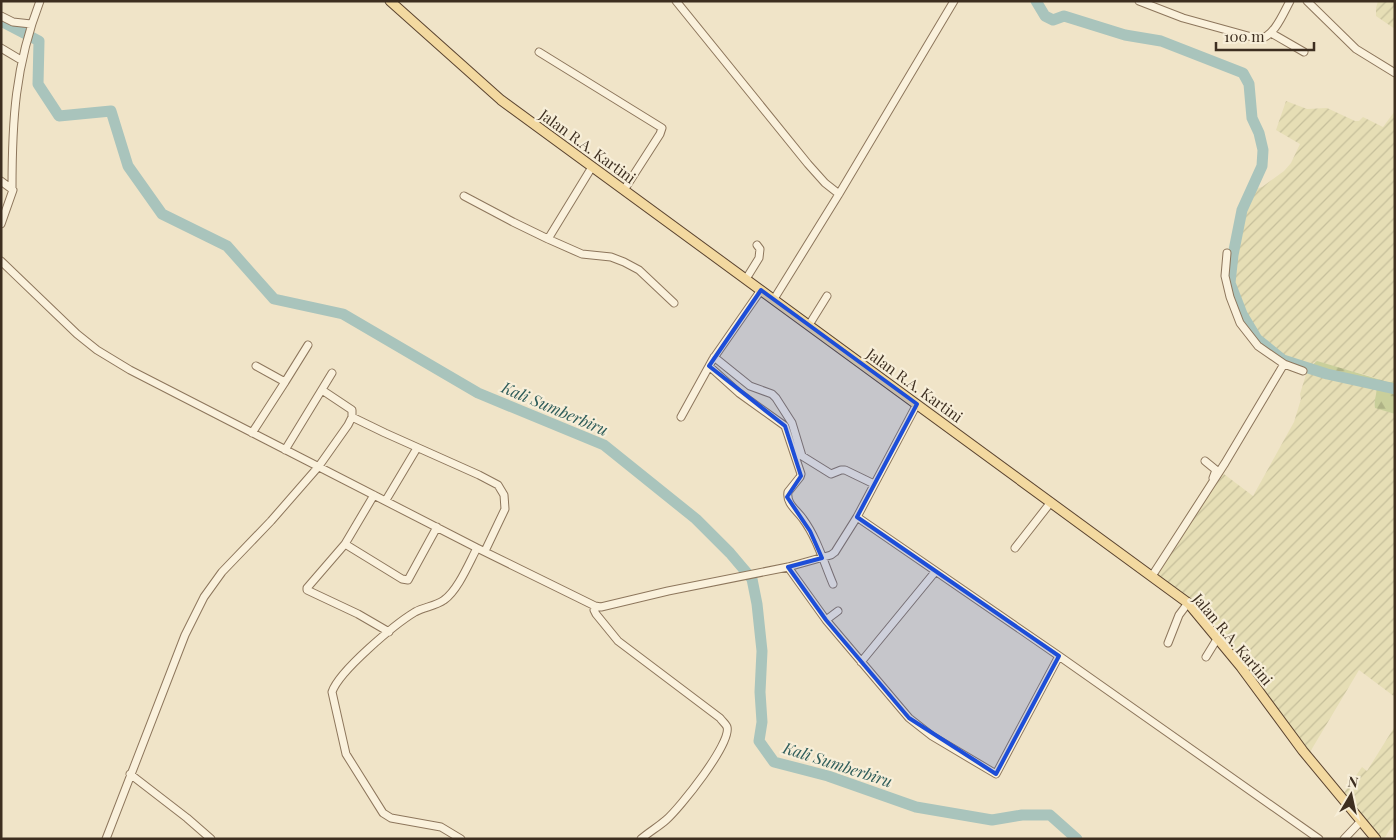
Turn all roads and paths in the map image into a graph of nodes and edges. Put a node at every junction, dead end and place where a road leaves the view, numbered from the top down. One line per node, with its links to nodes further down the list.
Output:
1 (40, 1): 9 (street)
2 (390, 1): 16 (main road, Jalan R.A. Kartini)
3 (676, 1): 20 (street)
4 (954, 1): 20 (street)
5 (1139, 1): 10 (street)
6 (1290, 1): 10 (street)
7 (1306, 1): 15 (street)
8 (1, 16): 9 (street)
9 (30, 26): 14 (street)
10 (1271, 33): 13 (street)
11 (1, 48): 14 (street)
12 (540, 52): 19 (street)
13 (1304, 52)
14 (21, 60): 18 (street)
15 (1395, 73)
16 (592, 167): 19 (main road, Jalan R.A. Kartini); 23 (street)
17 (1, 181): 18 (street)
18 (12, 188): 22 (street)
19 (624, 190): 27 (main road, Jalan R.A. Kartini)
20 (839, 194): 30 (street)
21 (464, 196): 23 (street)
22 (1, 224)
23 (548, 238): 31 (street)
24 (757, 245): 27 (street)
25 (1227, 253): 35 (street)
26 (1, 261): 45 (street)
27 (746, 279): 28 (main road, Jalan R.A. Kartini)
28 (761, 290): 30 (main road, Jalan R.A. Kartini); 34 (street)
29 (827, 296): 32 (street)
30 (774, 299): 32 (main road, Jalan R.A. Kartini)
31 (674, 303)
32 (809, 325): 41 (main road, Jalan R.A. Kartini)
33 (308, 345): 39 (street)
34 (711, 361): 43 (street); 44 (street); 44 (street)
35 (1284, 364): 37 (street); 63 (street)
36 (256, 366): 39 (street)
37 (1303, 371)
38 (332, 373): 40 (street)
39 (285, 382): 45 (street)
40 (322, 390): 42 (street); 47 (street)
41 (917, 404): 50 (street); 53 (main road, Jalan R.A. Kartini)
42 (352, 416): 46 (street); 49 (street)
43 (680, 417)
44 (789, 424): 50 (street); 60 (street)
45 (252, 433): 47 (street)
46 (417, 448): 52 (street); 59 (street)
47 (286, 450): 49 (street)
48 (1205, 461): 63 (street)
49 (319, 466): 51 (street); 75 (street)
50 (874, 484): 54 (street)
51 (374, 495): 52 (street); 56 (street)
52 (386, 500): 55 (street)
53 (1051, 502): 58 (street); 63 (main road, Jalan R.A. Kartini)
54 (857, 517): 60 (street); 62 (street)
55 (438, 527): 56 (street); 57 (street)
56 (345, 544): 69 (street)
57 (477, 548): 59 (street); 69 (street)
58 (1014, 548)
59 (485, 551): 66 (street)
60 (824, 557): 61 (street); 64 (street)
61 (788, 567): 66 (street); 68 (street)
62 (935, 572): 72 (street); 74 (street)
63 (1151, 575): 65 (main road, Jalan R.A. Kartini)
64 (833, 584)
65 (1188, 603): 70 (main road, Jalan R.A. Kartini); 71 (street)
66 (595, 606): 80 (street)
67 (838, 611): 68 (street)
68 (828, 619): 74 (street)
69 (389, 632): 79 (street)
70 (1217, 639): 73 (street); 76 (main road, Jalan R.A. Kartini)
71 (1168, 644)
72 (1059, 656): 74 (street); 81 (street)
73 (1206, 658)
74 (861, 662)
75 (130, 774): 77 (street); 78 (street)
76 (1361, 821): 82 (street); 83 (main road, Jalan R.A. Kartini)
77 (106, 839)
78 (212, 839)
79 (461, 839)
80 (641, 839)
81 (1319, 839)
82 (1344, 839)
83 (1376, 839)

